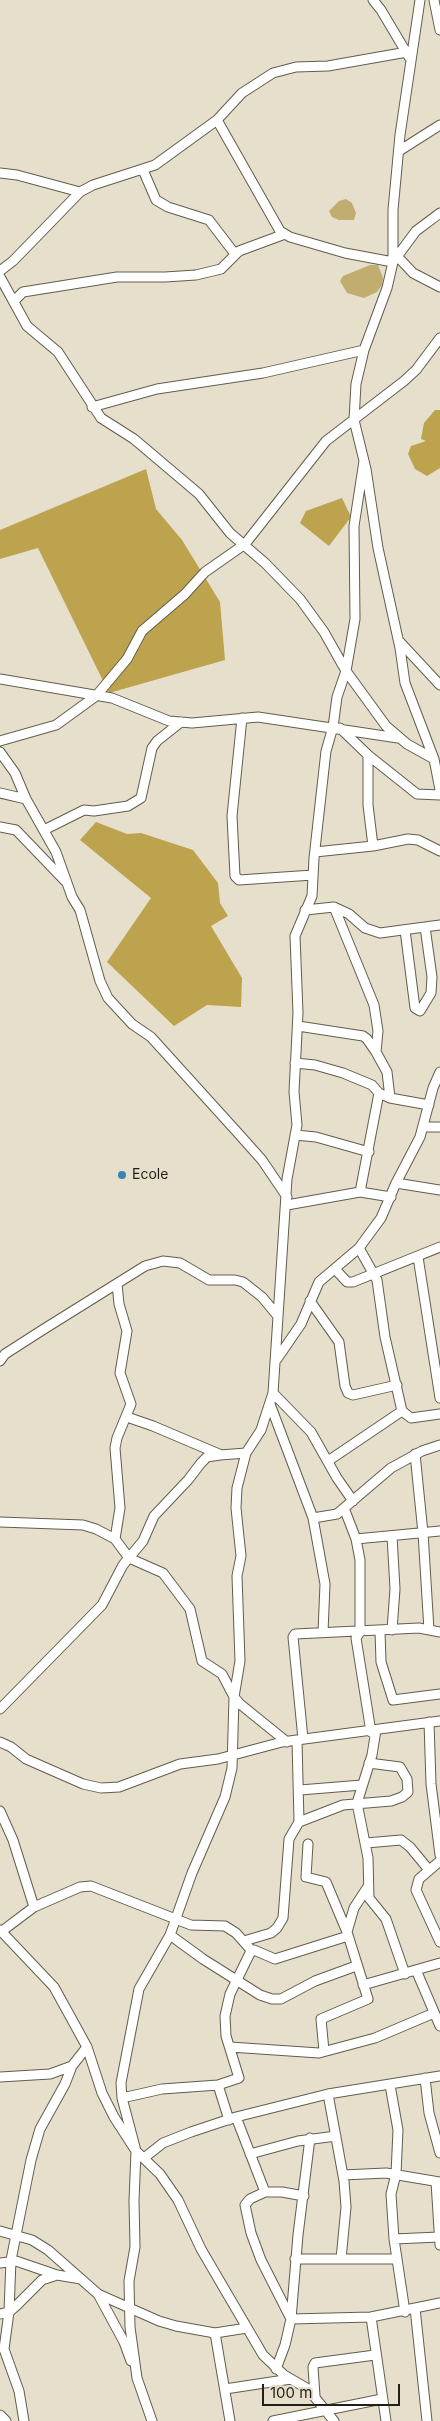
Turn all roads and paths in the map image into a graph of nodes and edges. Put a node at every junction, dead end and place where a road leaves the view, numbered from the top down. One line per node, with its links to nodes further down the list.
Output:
1 (373, 0): 5 (street)
2 (420, 0): 5 (street)
3 (434, 0): 4 (street)
4 (440, 30)
5 (409, 56): 6 (street); 8 (street)
6 (217, 120): 9 (street); 13 (street)
7 (440, 125): 8 (street)
8 (398, 151): 15 (street)
9 (143, 170): 11 (street); 14 (street)
10 (0, 173): 11 (street)
11 (80, 192): 16 (street)
12 (440, 213): 15 (street)
13 (286, 234): 14 (street); 15 (street)
14 (235, 254): 19 (street)
15 (395, 259): 18 (street); 21 (street)
16 (0, 271)
17 (0, 277): 19 (street)
18 (440, 287)
19 (14, 301): 22 (street)
20 (440, 338): 23 (street)
21 (364, 350): 22 (street); 23 (street)
22 (92, 407): 25 (street)
23 (354, 420): 24 (street); 25 (street)
24 (364, 462): 26 (street); 27 (street)
25 (245, 544): 27 (street); 30 (street)
26 (398, 640): 29 (street); 38 (street)
27 (346, 671): 33 (street); 34 (street)
28 (0, 679): 30 (street)
29 (440, 685)
30 (96, 696): 32 (street); 35 (street)
31 (242, 718): 32 (street); 33 (street); 48 (street)
32 (181, 722): 44 (street)
33 (337, 728): 34 (street); 37 (street); 47 (street)
34 (398, 738): 38 (street)
35 (0, 741)
36 (0, 752): 42 (street)
37 (368, 755): 41 (street); 45 (street)
38 (437, 762): 39 (street)
39 (440, 790)
40 (0, 793): 42 (street)
41 (440, 795)
42 (26, 799): 44 (street)
43 (0, 827): 49 (street)
44 (44, 830): 49 (street)
45 (373, 846): 46 (street); 47 (street)
46 (440, 851)
47 (315, 852): 48 (street)
48 (313, 875): 51 (street)
49 (67, 883): 71 (street)
50 (334, 907): 51 (street); 54 (street); 56 (street)
51 (305, 910): 55 (street)
52 (440, 925): 53 (street)
53 (425, 927): 54 (street); 54 (street)
54 (405, 930)
55 (298, 1026): 56 (street); 57 (street)
56 (376, 1052): 61 (street)
57 (296, 1063): 60 (street); 65 (street)
58 (440, 1072): 59 (street)
59 (438, 1081): 62 (street)
60 (379, 1093): 61 (street); 66 (street)
61 (390, 1098): 62 (street)
62 (429, 1105): 63 (street)
63 (423, 1127): 64 (street); 67 (street)
64 (440, 1127)
65 (295, 1135): 66 (street); 71 (street)
66 (369, 1152): 69 (street)
67 (396, 1183): 68 (street); 70 (street)
68 (440, 1190)
69 (360, 1192): 70 (street); 71 (street)
70 (391, 1197): 73 (street)
71 (287, 1201): 79 (street)
72 (440, 1247): 74 (street)
73 (359, 1248): 75 (street); 76 (street)
74 (418, 1256): 76 (street); 80 (street)
75 (335, 1269): 76 (street); 78 (street)
76 (373, 1273): 83 (street)
77 (117, 1284): 79 (street); 82 (street); 89 (street)
78 (310, 1301): 81 (street); 83 (street)
79 (277, 1315): 81 (street)
80 (436, 1353): 85 (street)
81 (277, 1359): 84 (street)
82 (0, 1361)
83 (397, 1385): 87 (street)
84 (273, 1393): 86 (street); 94 (street)
85 (440, 1398)
86 (270, 1404): 91 (street); 97 (street)
87 (402, 1411): 88 (street); 94 (street)
88 (440, 1414)
89 (127, 1417): 93 (street); 102 (street)
90 (440, 1445): 92 (street)
91 (246, 1453): 93 (street); 112 (street)
92 (415, 1454): 95 (street); 100 (street)
93 (220, 1455): 104 (street)
94 (328, 1461): 95 (street)
95 (353, 1500): 96 (street)
96 (344, 1508): 97 (street); 103 (street)
97 (313, 1518): 108 (street)
98 (0, 1522): 102 (street)
99 (440, 1531): 100 (street)
100 (423, 1533): 101 (street); 106 (street)
101 (392, 1536): 103 (street); 105 (street)
102 (115, 1539): 104 (street)
103 (356, 1539): 109 (street)
104 (129, 1558): 112 (street); 113 (street)
105 (392, 1630): 106 (street); 107 (street)
106 (429, 1630): 110 (street)
107 (380, 1631): 109 (street); 111 (street)
108 (323, 1632): 109 (street); 117 (street)
109 (360, 1632): 116 (street)
110 (440, 1632)
111 (440, 1694)
112 (234, 1697): 119 (street); 120 (street)
113 (0, 1709)
114 (440, 1721): 115 (street)
115 (429, 1722): 116 (street); 129 (street)
116 (374, 1731): 117 (street); 121 (street)
117 (300, 1739): 119 (street); 123 (street)
118 (0, 1742): 120 (street)
119 (287, 1742): 120 (street)
120 (232, 1755): 134 (street)
121 (369, 1763): 122 (street); 124 (street)
122 (362, 1785): 123 (street); 124 (street)
123 (300, 1790): 126 (street)
124 (357, 1803): 126 (street); 127 (street)
125 (0, 1811): 133 (street)
126 (299, 1822): 138 (street)
127 (366, 1843): 131 (street); 132 (street)
128 (308, 1844): 137 (street)
129 (440, 1854)
130 (440, 1861): 131 (street)
131 (429, 1870): 139 (street)
132 (368, 1888): 137 (street); 144 (street)
133 (34, 1907): 134 (street); 135 (street)
134 (176, 1919): 136 (street); 138 (street)
135 (1, 1930): 150 (street)
136 (170, 1934): 145 (street); 159 (street)
137 (347, 1934): 140 (street); 142 (street)
138 (244, 1941): 140 (street)
139 (440, 1942)
140 (252, 1951): 145 (street)
141 (440, 1963): 143 (street)
142 (356, 1966): 145 (street); 146 (street)
143 (416, 1970): 144 (street); 147 (street)
144 (405, 1974): 146 (street)
145 (237, 1979): 149 (street)
146 (363, 1985): 151 (street)
147 (434, 2013): 148 (street); 151 (street)
148 (440, 2026)
149 (230, 2046): 151 (street); 156 (street)
150 (86, 2047): 152 (street); 163 (street)
151 (324, 2051)
152 (72, 2066): 154 (street); 173 (street)
153 (440, 2076): 155 (street)
154 (0, 2077)
155 (425, 2078): 157 (street); 164 (street)
156 (218, 2085): 159 (street); 160 (street)
157 (390, 2085): 158 (street); 167 (street)
158 (328, 2094): 160 (street); 161 (street)
159 (122, 2098): 163 (street)
160 (232, 2118): 165 (street); 166 (street)
161 (336, 2136): 162 (street); 168 (street)
162 (310, 2138): 165 (street); 171 (street)
163 (136, 2151): 166 (street); 186 (street)
164 (440, 2153)
165 (250, 2154): 170 (street)
166 (144, 2158): 192 (street)
167 (396, 2174): 168 (street); 169 (street); 175 (street)
168 (343, 2175): 178 (street)
169 (438, 2182): 174 (street)
170 (265, 2192): 171 (street); 191 (street)
171 (304, 2196): 177 (street)
172 (0, 2231): 173 (street)
173 (17, 2235): 180 (street); 183 (street)
174 (439, 2237): 175 (street); 176 (street)
175 (394, 2239): 179 (street)
176 (440, 2244)
177 (296, 2259): 178 (street); 191 (street)
178 (341, 2259): 179 (street)
179 (396, 2259): 188 (street)
180 (11, 2260): 181 (street); 182 (street); 189 (street)
181 (0, 2263)
182 (57, 2274): 183 (street); 189 (street)
183 (81, 2280): 184 (street)
184 (98, 2294): 186 (street); 196 (street)
185 (440, 2304): 187 (street)
186 (130, 2308): 193 (street); 196 (street)
187 (415, 2308): 188 (street); 211 (street)
188 (405, 2312): 190 (street)
189 (5, 2313): 205 (street)
190 (371, 2317): 191 (street); 194 (street)
191 (290, 2319): 195 (street)
192 (247, 2328): 193 (street); 195 (street)
193 (215, 2333): 198 (street)
194 (375, 2355): 199 (street); 200 (street)
195 (276, 2369): 197 (street)
196 (137, 2378): 206 (street)
197 (292, 2379): 198 (street); 199 (street)
198 (224, 2389): 207 (street)
199 (314, 2396): 201 (street)
200 (382, 2399): 201 (street); 210 (street)
201 (327, 2412): 203 (street); 209 (street)
202 (0, 2415): 204 (street)
203 (306, 2418): 208 (street)
204 (6, 2421)
205 (24, 2421)
206 (152, 2421)
207 (230, 2421)
208 (273, 2421)
209 (334, 2421)
210 (386, 2421)
211 (427, 2421)

